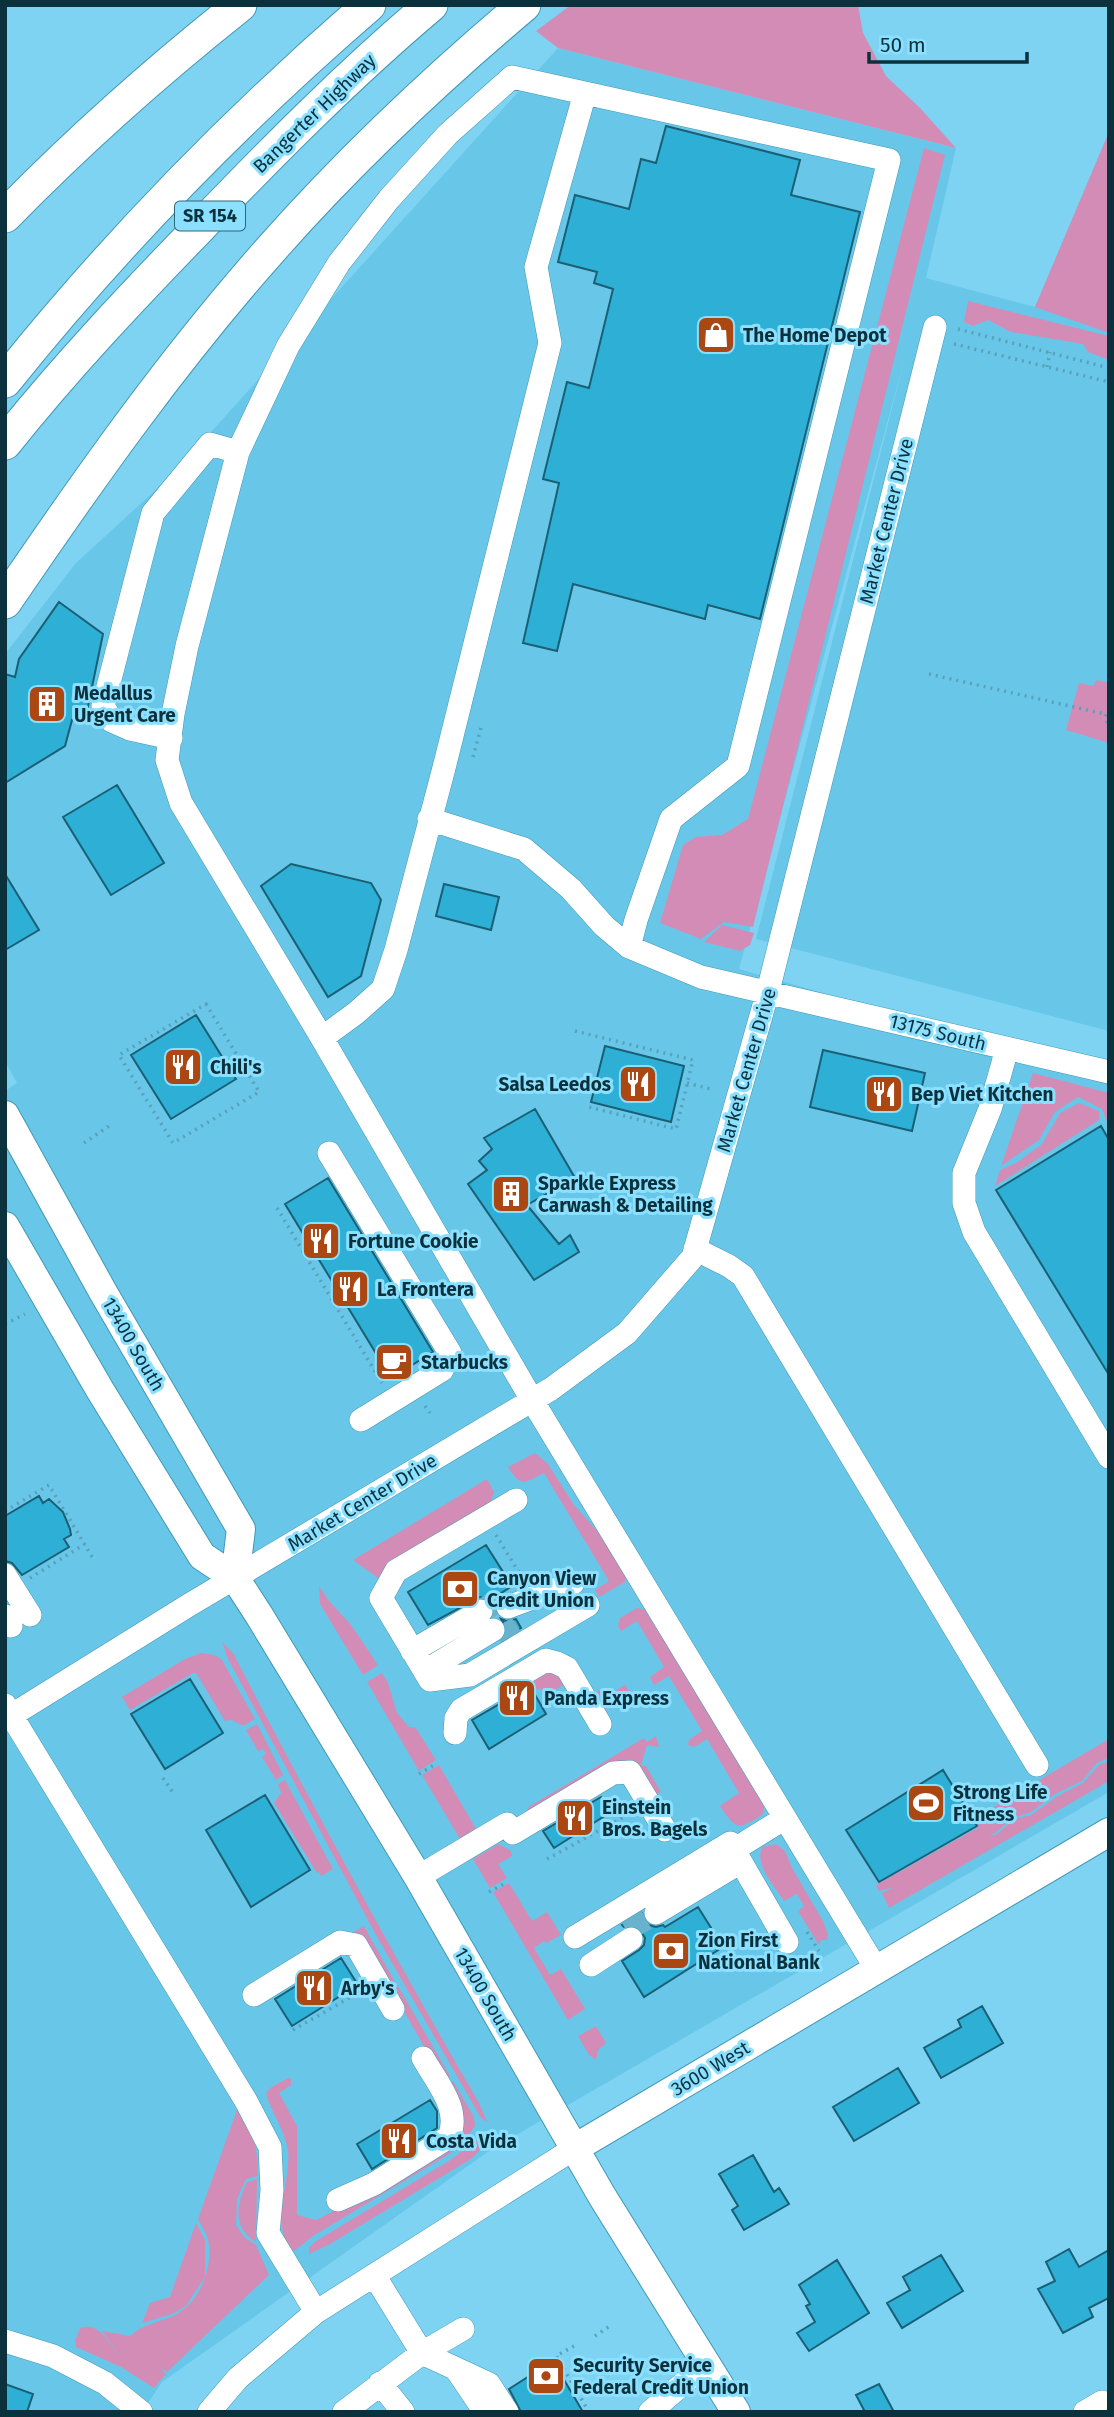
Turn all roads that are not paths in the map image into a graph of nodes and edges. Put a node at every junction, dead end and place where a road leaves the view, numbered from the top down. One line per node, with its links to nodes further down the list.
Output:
1 (240, 5): 6 (highway)
2 (369, 5): 8 (highway, SR 154)
3 (431, 5): 9 (highway, Bangerter Highway / SR 154)
4 (524, 5): 11 (highway)
5 (585, 93): 10 (street); 13 (street); 14 (street)
6 (5, 216)
7 (947, 328): 15 (street, Market Center Drive)
8 (5, 381)
9 (5, 443)
10 (238, 452): 12 (street); 12 (street)
11 (5, 602)
12 (171, 738): 16 (street)
13 (429, 819): 14 (street, 13175 South); 16 (street)
14 (629, 947): 15 (street, 13175 South)
15 (768, 992): 17 (street, 13175 South); 22 (street, Market Center Drive)
16 (321, 1038): 23 (street)
17 (1007, 1049): 18 (street, 13175 South); 25 (street)
18 (1109, 1072)
19 (5, 1115): 28 (main road, 13400 South)
20 (329, 1153): 24 (street)
21 (5, 1226): 28 (main road, 13400 South)
22 (695, 1249): 23 (street, Market Center Drive); 36 (street)
23 (533, 1400): 28 (street, Market Center Drive); 37 (street)
24 (361, 1420)
25 (1109, 1457)
26 (516, 1500): 32 (street)
27 (5, 1575): 31 (street)
28 (235, 1578): 33 (street, Market Center Drive); 41 (main road, 13400 South)
29 (5, 1594): 31 (street)
30 (580, 1594): 30 (street); 32 (street)
31 (17, 1619)
32 (421, 1665): 32 (street)
33 (8, 1710): 52 (street)
34 (600, 1724): 35 (street)
35 (455, 1733)
36 (1037, 1765)
37 (785, 1818): 40 (street); 45 (street)
38 (665, 1830): 41 (street)
39 (1109, 1832): 45 (main road, 3600 West)
40 (738, 1856): 42 (street); 43 (street); 44 (street)
41 (418, 1877): 49 (main road, 13400 South)
42 (656, 1913)
43 (626, 1930)
44 (788, 1942)
45 (877, 1970): 49 (main road, 3600 West)
46 (254, 1995): 47 (street)
47 (393, 2009)
48 (423, 2059): 50 (street)
49 (575, 2148): 51 (street, 3600 West); 56 (main road, 13400 South)
50 (338, 2200)
51 (374, 2275): 52 (street, 3600 West); 55 (street)
52 (316, 2312): 60 (street, 3600 West)
53 (463, 2329): 55 (street)
54 (5, 2341): 59 (street)
55 (422, 2353): 57 (street); 58 (street)
56 (706, 2364): 66 (street); 67 (main road, 13400 South)
57 (464, 2373): 63 (street); 64 (street); 65 (street)
58 (380, 2383): 61 (street); 62 (street)
59 (141, 2412)
60 (209, 2412)
61 (344, 2412)
62 (403, 2412)
63 (485, 2412)
64 (495, 2412)
65 (507, 2412)
66 (650, 2412)
67 (736, 2412)

